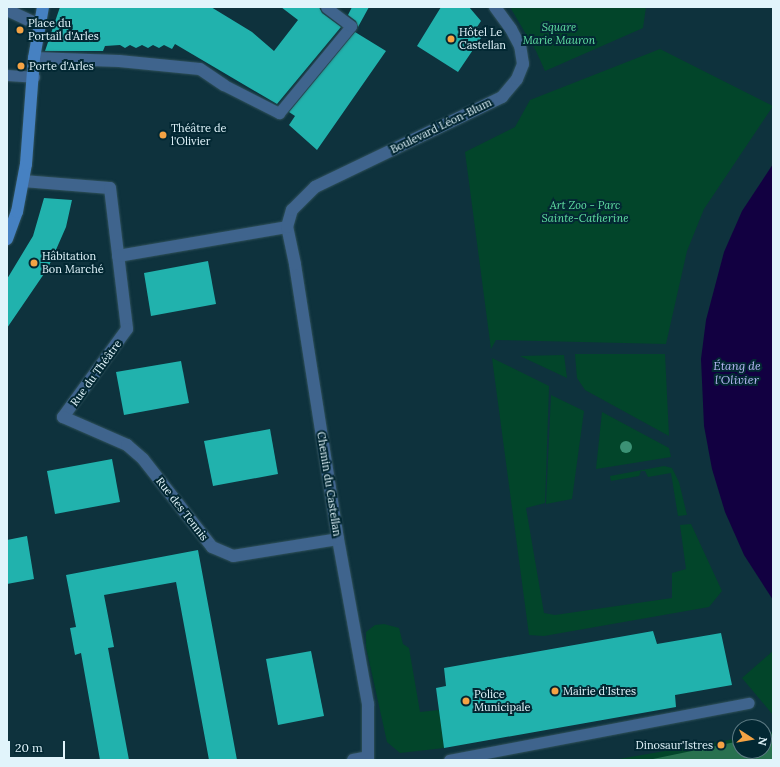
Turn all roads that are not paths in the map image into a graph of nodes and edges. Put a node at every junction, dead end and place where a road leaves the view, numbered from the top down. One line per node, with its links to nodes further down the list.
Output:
1 (43, 7): 5 (main road)
2 (326, 7): 9 (lane)
3 (495, 7): 11 (street, Boulevard Léon-Blum)
4 (7, 10): 5 (street)
5 (39, 25): 6 (main road)
6 (34, 58): 8 (main road); 9 (street)
7 (7, 76): 8 (lane)
8 (34, 77): 10 (main road)
9 (224, 85)
10 (23, 181): 13 (main road); 14 (street, Rue du Théâtre)
11 (292, 210): 12 (street, Chemin du Castellan)
12 (287, 227): 14 (street); 16 (street, Chemin du Castellan)
13 (8, 237)
14 (118, 256): 15 (street, Rue du Théâtre)
15 (63, 418): 16 (street, Rue des Tennis)
16 (338, 539): 18 (street, Chemin du Castellan)
17 (749, 703): 20 (lane)
18 (368, 758): 19 (street)
19 (353, 760)
20 (449, 760)

